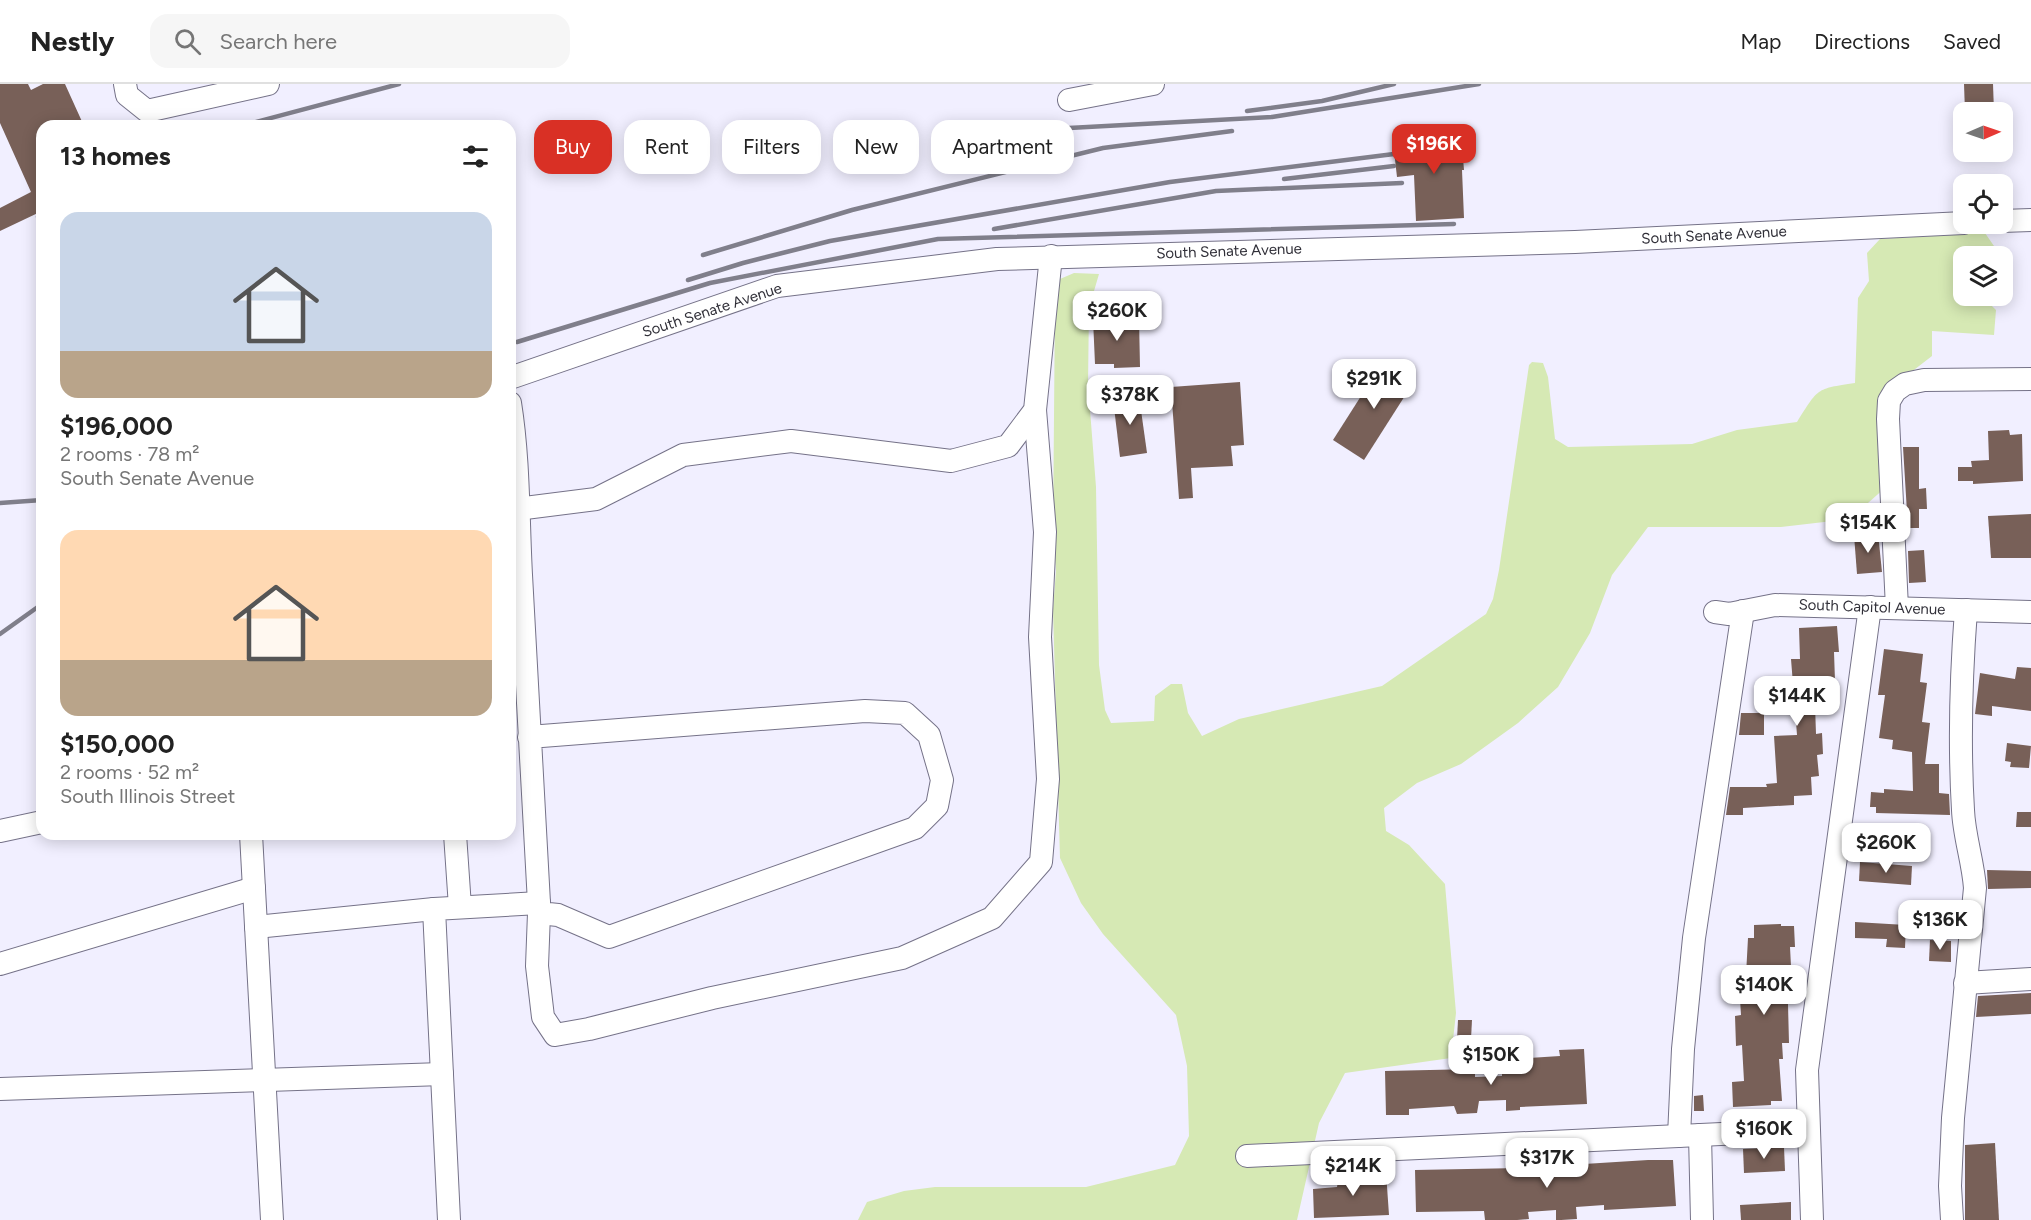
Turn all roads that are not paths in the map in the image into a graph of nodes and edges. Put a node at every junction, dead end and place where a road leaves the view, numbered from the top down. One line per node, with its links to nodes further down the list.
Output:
1 (125, 84): 2 (street)
2 (268, 84)
3 (1153, 84): 4 (street)
4 (1069, 100)
5 (2031, 220): 6 (street)
6 (2013, 221)
7 (1953, 224): 8 (street, South Senate Avenue)
8 (1051, 256): 9 (street, South Senate Avenue); 11 (street)
9 (516, 376)
10 (2031, 379): 15 (street)
11 (1035, 410): 13 (street); 27 (street)
12 (516, 483): 13 (street)
13 (517, 509): 20 (street)
14 (1870, 607): 15 (street, South Capitol Avenue); 16 (street, South Capitol Avenue); 36 (street)
15 (1897, 608): 17 (street, South Capitol Avenue)
16 (1743, 610): 18 (street, South Capitol Avenue); 37 (street)
17 (1966, 610): 19 (street, South Capitol Avenue); 32 (street)
18 (1715, 612)
19 (2031, 612)
20 (530, 737): 27 (street); 27 (street)
21 (36, 823): 22 (street)
22 (0, 831)
23 (251, 840): 25 (street)
24 (455, 840): 26 (street)
25 (254, 888): 29 (street); 30 (street)
26 (460, 907): 27 (street); 28 (street)
27 (539, 908)
28 (434, 909): 29 (street); 33 (street)
29 (256, 927): 34 (street)
30 (0, 964)
31 (2031, 979): 32 (street)
32 (1965, 983): 43 (street)
33 (442, 1074): 34 (street); 40 (street)
34 (264, 1081): 35 (street); 39 (street)
35 (0, 1089)
36 (1807, 1130): 37 (street); 42 (street)
37 (1690, 1136): 38 (street); 41 (street)
38 (1247, 1156)
39 (272, 1220)
40 (449, 1220)
41 (1702, 1220)
42 (1812, 1220)
43 (1952, 1220)

